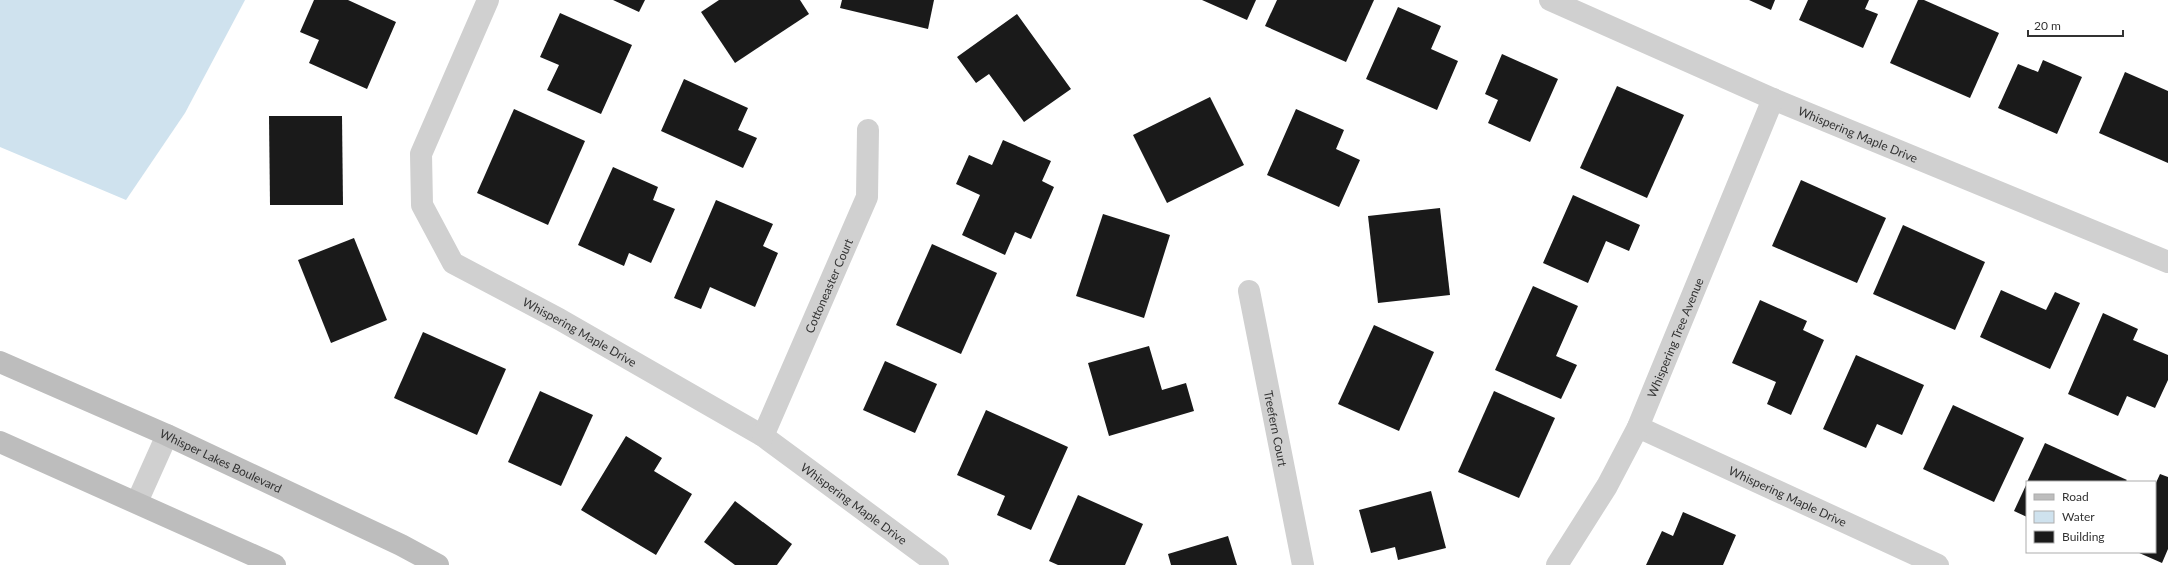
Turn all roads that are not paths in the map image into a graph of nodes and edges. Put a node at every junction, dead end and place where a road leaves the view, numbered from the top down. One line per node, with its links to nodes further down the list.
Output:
1 (488, 0): 10 (street, Whispering Maple Drive)
2 (1550, 0): 3 (street, Whispering Maple Drive)
3 (1773, 99): 5 (street, Whispering Maple Drive); 8 (street, Whispering Tree Avenue)
4 (868, 130): 10 (street, Cottoneaster Court)
5 (2168, 262)
6 (1249, 291): 16 (street, Treefern Court)
7 (0, 362): 9 (street, Whisper Lakes Boulevard)
8 (1638, 427): 17 (street, Whispering Tree Avenue); 18 (street, Whispering Maple Drive)
9 (167, 435): 12 (street); 14 (street, Whisper Lakes Boulevard)
10 (763, 436): 15 (street, Whispering Maple Drive)
11 (0, 442): 12 (street)
12 (137, 502): 13 (street)
13 (275, 565)
14 (438, 565)
15 (938, 565)
16 (1303, 565)
17 (1556, 565)
18 (1938, 565)

